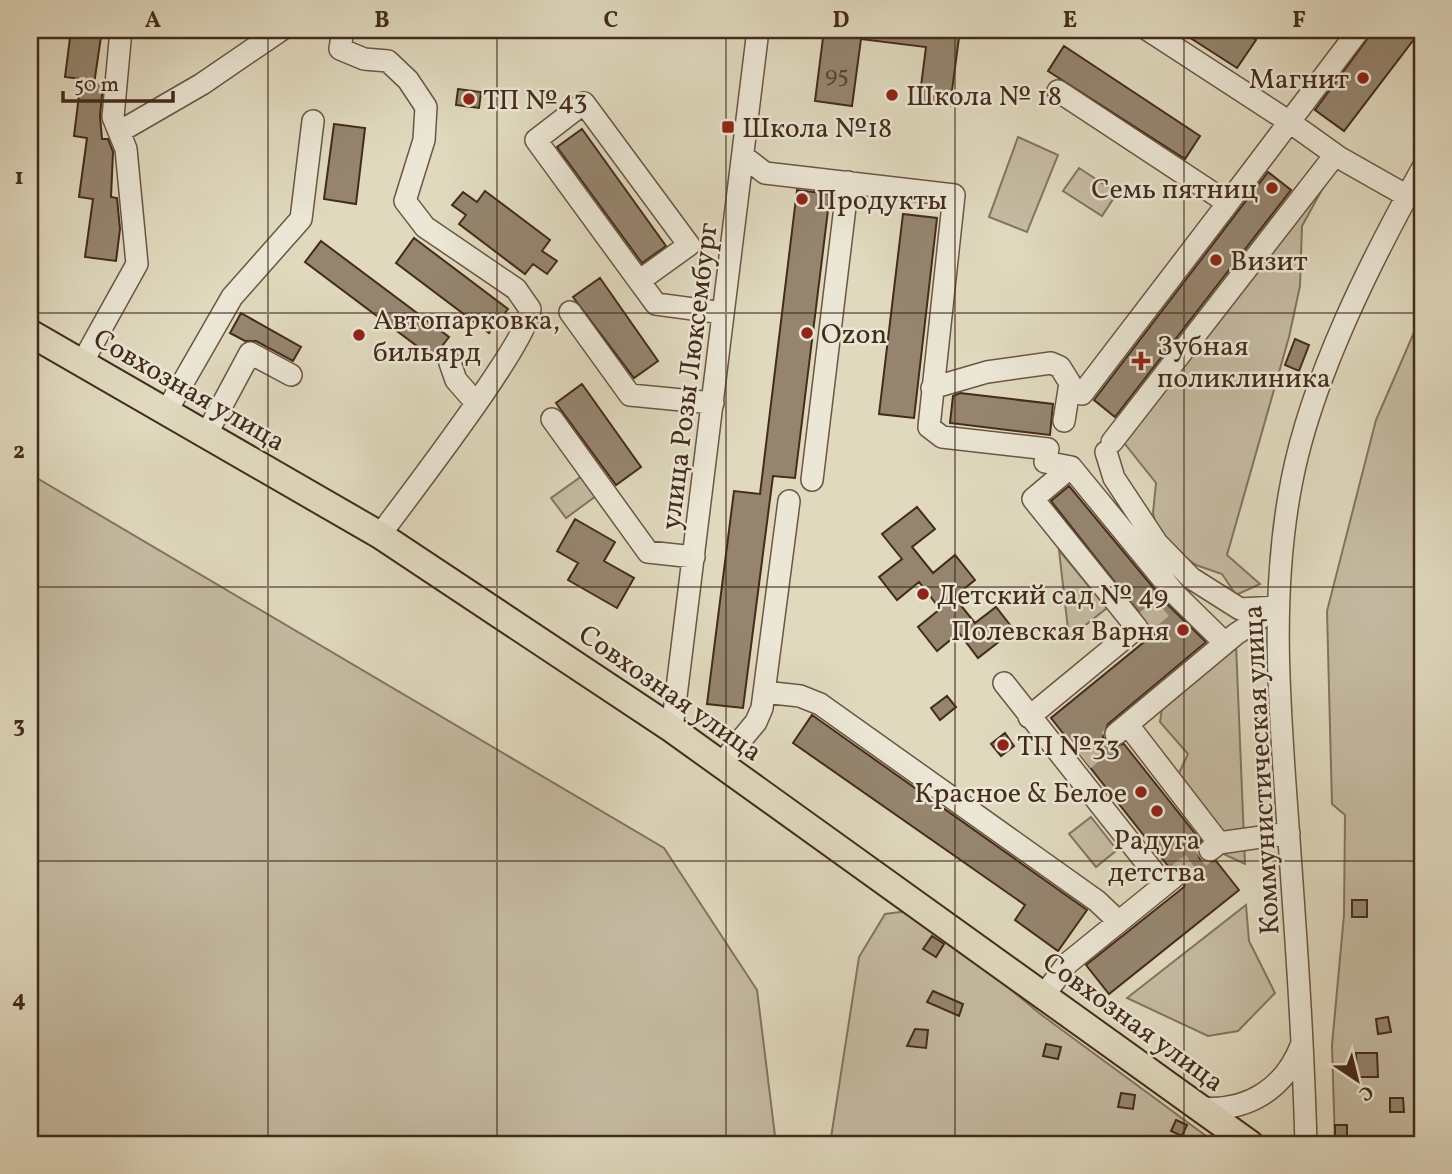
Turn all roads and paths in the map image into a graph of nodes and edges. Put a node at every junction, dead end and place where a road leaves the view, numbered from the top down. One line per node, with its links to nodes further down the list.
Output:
1 (121, 30): 10 (street)
2 (281, 30): 10 (street)
3 (343, 30): 26 (street)
4 (758, 30): 12 (street, улица Розы Люксембург)
5 (1148, 30): 9 (street)
6 (1358, 30): 9 (street)
7 (1058, 91): 16 (street)
8 (313, 121): 28 (street)
9 (1291, 123): 11 (street); 16 (street)
10 (119, 132): 21 (street)
11 (1335, 155): 15 (street); 37 (street)
12 (743, 156): 14 (street); 19 (street, улица Розы Люксембург)
13 (1422, 169): 15 (street, Коммунистическая улица)
14 (848, 183): 24 (street); 33 (street)
15 (1407, 196): 39 (street, Коммунистическая улица)
16 (1228, 203): 25 (street)
17 (639, 281): 17 (street); 19 (street)
18 (570, 312): 27 (street)
19 (723, 313): 27 (street, улица Розы Люксембург)
20 (30, 333): 21 (main road, Совхозная улица)
21 (82, 363): 28 (main road, Совхозная улица)
22 (450, 363): 26 (street)
23 (291, 375): 31 (street)
24 (932, 388): 30 (street); 32 (street)
25 (1082, 394)
26 (476, 403): 35 (street)
27 (713, 403): 36 (street, улица Розы Люксембург)
28 (166, 412): 31 (main road, Совхозная улица)
29 (552, 419): 36 (street)
30 (1064, 421)
31 (206, 435): 35 (main road, Совхозная улица)
32 (1070, 467): 38 (street); 43 (street)
33 (812, 480)
34 (789, 501): 42 (street)
35 (380, 534): 44 (main road, Совхозная улица)
36 (694, 557): 44 (street, улица Розы Люксембург)
37 (1202, 585): 38 (street); 39 (street)
38 (1174, 597): 40 (street)
39 (1278, 607): 40 (street); 46 (street, Коммунистическая улица)
40 (1225, 643): 46 (street)
41 (1004, 683): 43 (street)
42 (764, 692): 45 (street); 47 (street)
43 (1029, 717): 47 (street)
44 (672, 729): 45 (main road, Совхозная улица)
45 (721, 764): 48 (main road, Совхозная улица)
46 (1289, 833): 49 (street, Коммунистическая улица)
47 (1118, 921): 48 (street)
48 (1044, 995): 50 (main road, Совхозная улица)
49 (1303, 1042): 50 (street); 52 (street, Коммунистическая улица)
50 (1201, 1108): 51 (main road, Совхозная улица)
51 (1250, 1144)
52 (1306, 1144)

